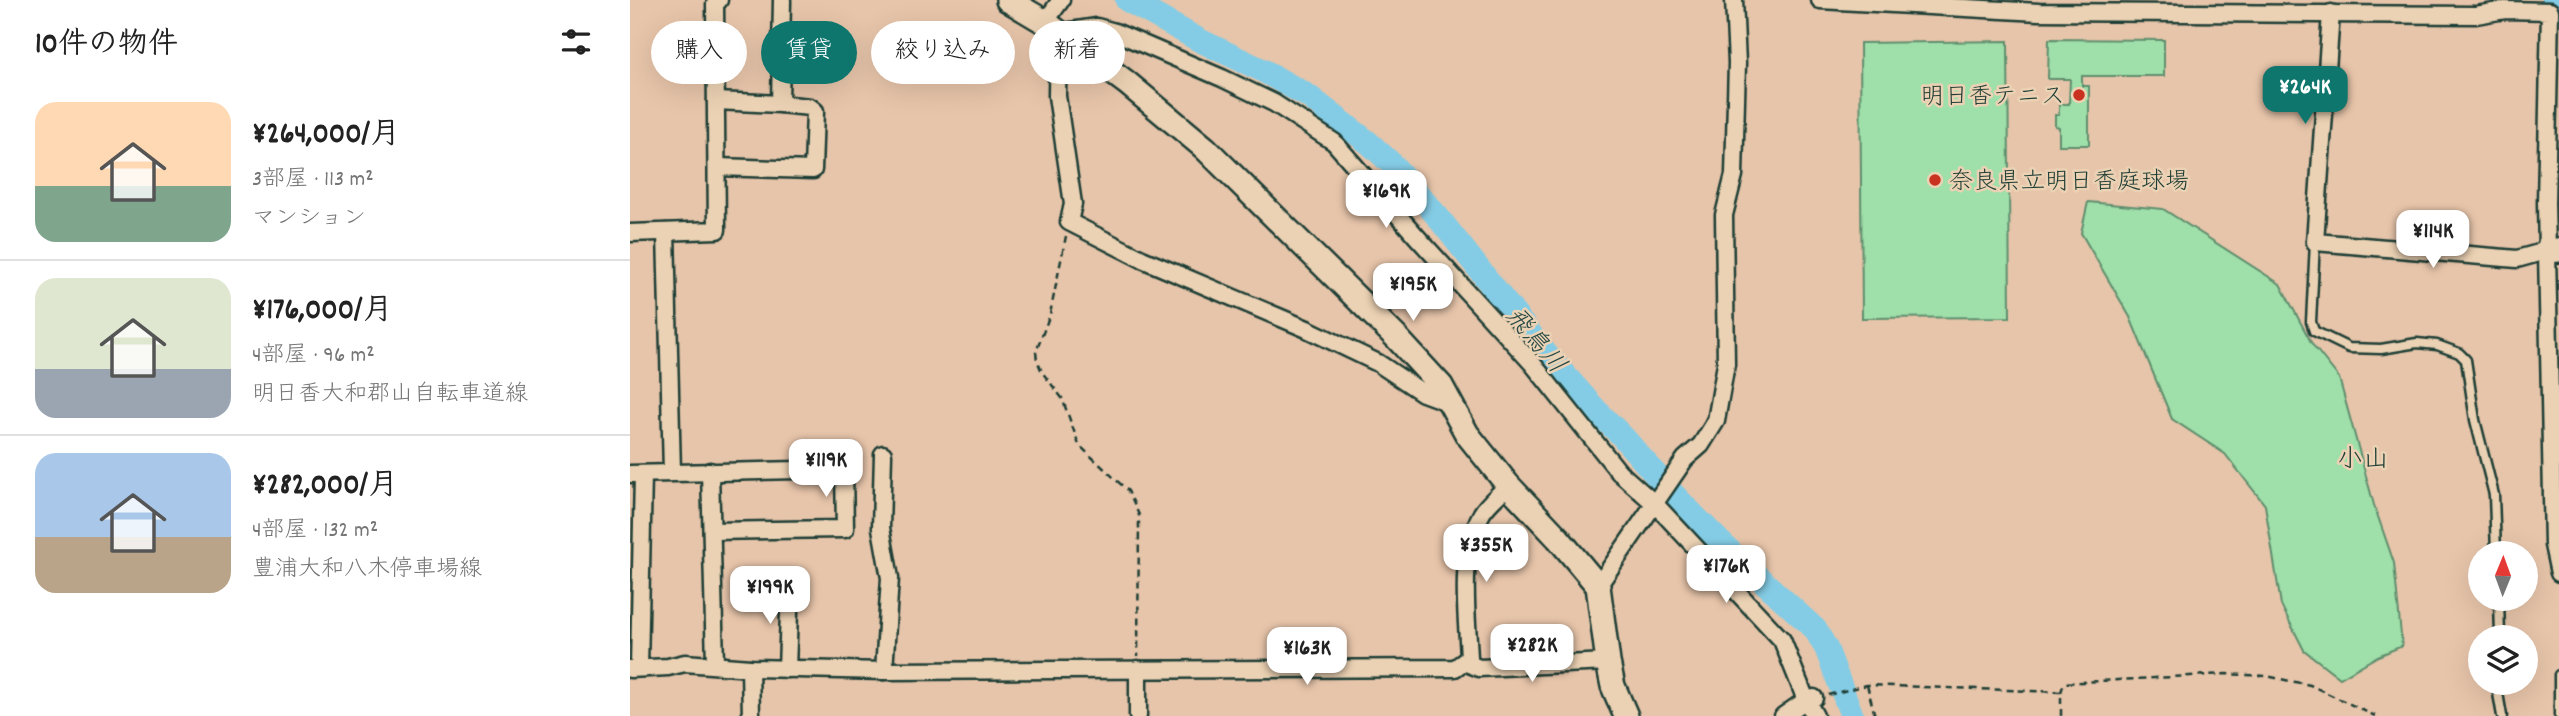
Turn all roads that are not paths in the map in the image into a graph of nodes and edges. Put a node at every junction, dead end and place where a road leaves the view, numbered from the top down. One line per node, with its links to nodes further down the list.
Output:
1 (719, 0): 9 (street)
2 (782, 0): 10 (street)
3 (1008, 0): 8 (main road)
4 (1734, 0): 22 (street)
5 (1820, 0): 7 (street)
6 (2552, 9): 7 (street); 15 (street)
7 (2331, 13): 14 (street)
8 (1054, 17): 16 (main road); 16 (street); 22 (street)
9 (716, 102): 10 (street); 11 (street)
10 (780, 104): 11 (street)
11 (717, 167): 12 (street)
12 (666, 232): 13 (street); 19 (street)
13 (630, 233)
14 (2315, 242): 15 (street); 24 (lane)
15 (2553, 250): 25 (street)
16 (1450, 404): 21 (main road)
17 (883, 454): 35 (street)
18 (710, 471): 19 (street); 23 (street); 23 (street)
19 (672, 472): 20 (street)
20 (636, 474): 31 (street)
21 (1508, 485): 27 (main road); 28 (street)
22 (1657, 502): 27 (street); 38 (street)
23 (712, 531): 30 (street)
24 (2496, 541)
25 (2559, 573)
26 (790, 583): 34 (street)
27 (1598, 586): 29 (main road)
28 (1464, 662): 29 (street); 33 (street)
29 (1608, 662): 42 (main road)
30 (715, 664): 31 (street); 32 (street)
31 (634, 668)
32 (750, 668): 34 (street); 40 (street)
33 (1138, 668): 35 (street); 41 (street)
34 (787, 669): 35 (street)
35 (884, 671)
36 (2559, 675): 39 (lane)
37 (2498, 695): 45 (lane)
38 (1810, 699): 43 (street); 44 (street)
39 (2559, 715)
40 (751, 716)
41 (1139, 716)
42 (1626, 716)
43 (1783, 716)
44 (1815, 716)
45 (2502, 716)

